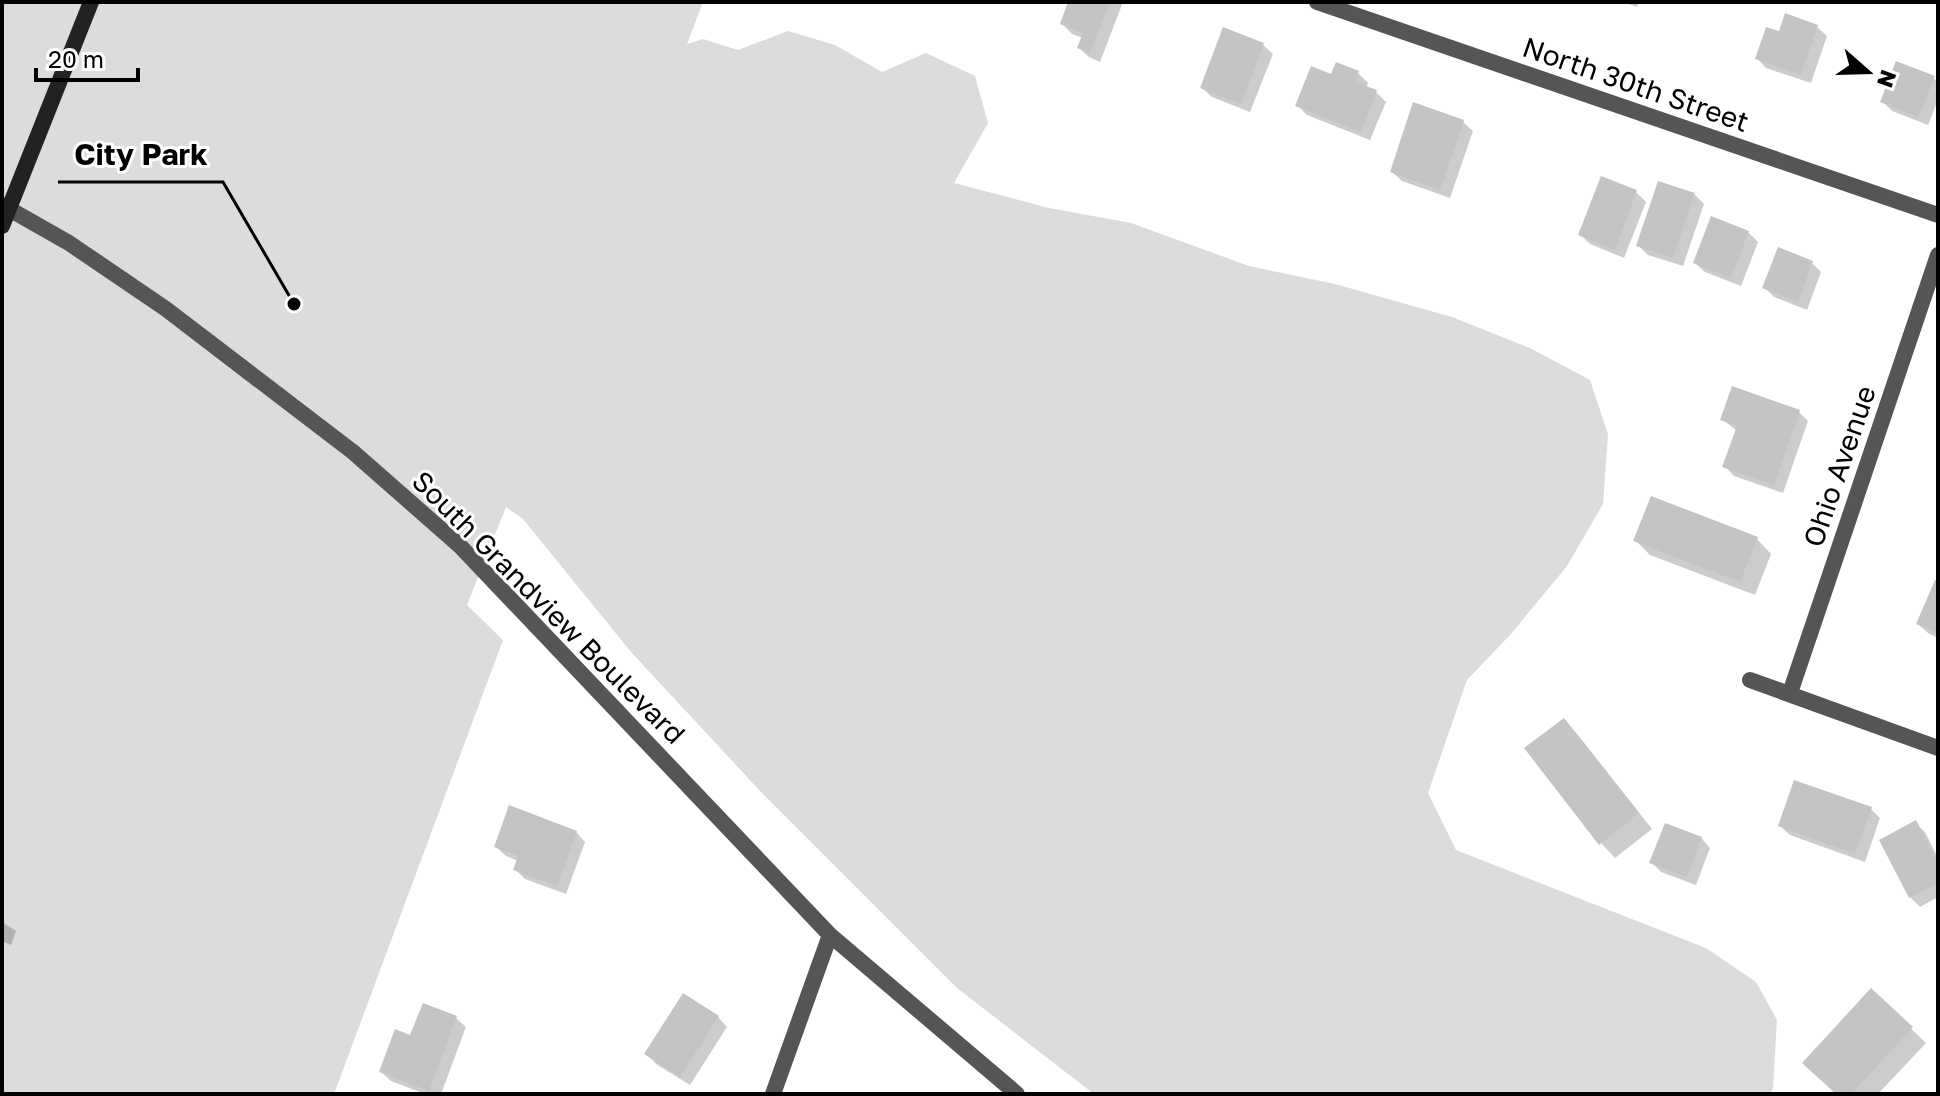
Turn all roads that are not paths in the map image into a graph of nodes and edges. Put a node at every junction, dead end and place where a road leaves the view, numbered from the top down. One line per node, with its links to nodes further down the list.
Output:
1 (91, 2): 3 (main road)
2 (1317, 2): 4 (street, North 30th Street)
3 (5, 207): 5 (main road); 10 (street, South Grandview Boulevard)
4 (1938, 215)
5 (2, 226)
6 (1938, 255): 8 (street, Ohio Avenue)
7 (1750, 680): 8 (street)
8 (1790, 693): 9 (street)
9 (1938, 748)
10 (830, 935): 11 (street); 12 (street, South Grandview Boulevard)
11 (773, 1094)
12 (1017, 1094)

